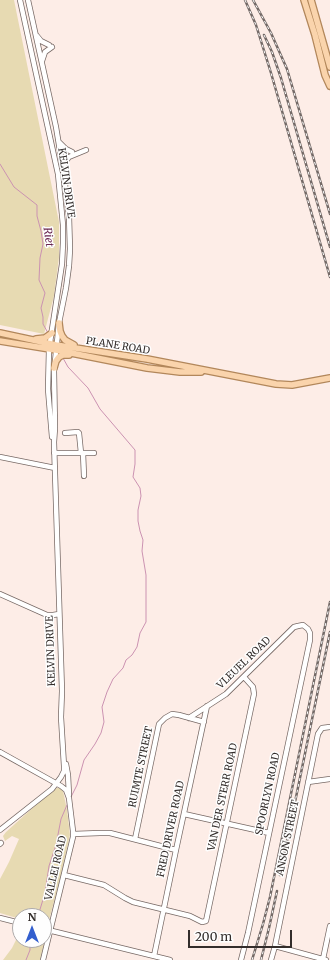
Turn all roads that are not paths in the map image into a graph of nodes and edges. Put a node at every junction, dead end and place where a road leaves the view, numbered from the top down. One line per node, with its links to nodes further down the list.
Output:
1 (20, 0): 15 (street, KELVIN DRIVE)
2 (28, 0): 5 (street, KELVIN DRIVE)
3 (304, 0): 8 (main road)
4 (311, 0): 7 (main road)
5 (36, 34): 6 (street, KELVIN DRIVE); 6 (street)
6 (42, 65): 9 (street, KELVIN DRIVE)
7 (330, 67)
8 (330, 86)
9 (59, 142): 11 (street); 12 (street, KELVIN DRIVE)
10 (86, 150): 12 (street)
11 (72, 152)
12 (63, 169): 13 (street, KELVIN DRIVE)
13 (59, 323): 18 (street, KELVIN DRIVE); 19 (main road)
14 (0, 333): 16 (main road, PLANE ROAD)
15 (52, 333): 16 (main road); 18 (street, KELVIN DRIVE)
16 (28, 339): 18 (main road, PLANE ROAD)
17 (0, 341): 18 (main road, PLANE ROAD)
18 (53, 347): 19 (main road, PLANE ROAD); 21 (main road, PLANE ROAD); 23 (street, KELVIN DRIVE); 27 (street, KELVIN DRIVE)
19 (85, 350): 20 (main road, PLANE ROAD)
20 (109, 354): 22 (main road); 24 (main road, PLANE ROAD)
21 (78, 355): 23 (main road); 24 (main road, PLANE ROAD)
22 (147, 364)
23 (54, 368): 27 (street, KELVIN DRIVE)
24 (233, 377): 25 (main road, PLANE ROAD)
25 (330, 378)
26 (66, 433): 29 (street)
27 (54, 442): 28 (street, KELVIN DRIVE)
28 (54, 453): 29 (street); 32 (street, KELVIN DRIVE)
29 (82, 453): 30 (street); 33 (street)
30 (94, 453)
31 (0, 458): 32 (street)
32 (54, 468): 35 (street, KELVIN DRIVE)
33 (84, 476)
34 (0, 594): 35 (street)
35 (59, 614): 43 (street, KELVIN DRIVE)
36 (310, 631): 37 (street, VLEUEL ROAD); 53 (street, SPOORLYN ROAD)
37 (244, 677): 38 (street, VLEUEL ROAD); 51 (street, VAN DER STERR ROAD)
38 (207, 706): 39 (street, VLEUEL ROAD); 40 (street, FRED DRIVER ROAD)
39 (189, 718): 40 (street, RUIMTE STREET); 55 (street, RUIMTE STREET)
40 (204, 722): 50 (street, FRED DRIVER ROAD)
41 (330, 727): 44 (street, ANSON STREET)
42 (0, 752): 48 (street)
43 (65, 761): 48 (street, KELVIN DRIVE); 49 (street, VALLEI ROAD)
44 (310, 774): 46 (street); 47 (street, ANSON STREET)
45 (330, 779): 46 (street)
46 (321, 780): 47 (street)
47 (308, 782): 64 (street, ANSON STREET)
48 (56, 784): 49 (street); 52 (street, KELVIN DRIVE)
49 (69, 798): 54 (street, VALLEI ROAD)
50 (184, 814): 51 (street); 56 (street, FRED DRIVER ROAD)
51 (227, 824): 53 (street); 58 (street, VAN DER STERR ROAD)
52 (0, 830)
53 (269, 833): 69 (street, SPOORLYN ROAD)
54 (73, 834): 55 (street); 57 (street, VALLEI ROAD)
55 (135, 839): 56 (street)
56 (176, 850): 58 (street, FRED DRIVER ROAD)
57 (64, 874): 58 (street); 61 (street, VALLEI ROAD)
58 (164, 909): 66 (street, FRED DRIVER ROAD)
59 (0, 918): 60 (street)
60 (12, 921)
61 (52, 922)
62 (330, 926): 71 (street)
63 (52, 930): 66 (street)
64 (275, 946): 70 (street, ANSON STREET); 71 (street)
65 (46, 948): 67 (street, VALLEI ROAD)
66 (154, 956): 68 (street)
67 (43, 960)
68 (170, 960)
69 (241, 960)
70 (271, 960)
71 (325, 960)

